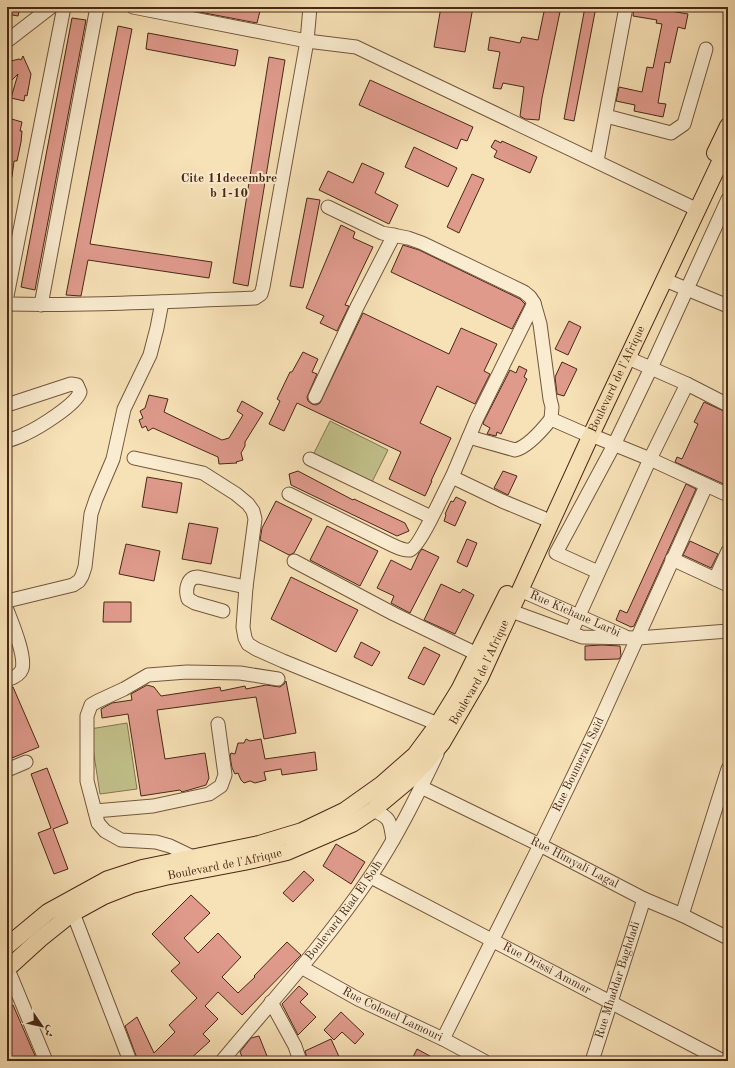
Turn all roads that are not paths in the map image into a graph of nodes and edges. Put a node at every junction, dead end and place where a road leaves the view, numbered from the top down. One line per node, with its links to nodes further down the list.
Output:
1 (51, 7): 7 (street)
2 (64, 7): 18 (street)
3 (98, 7): 25 (street)
4 (133, 7): 8 (street)
5 (310, 7): 8 (street)
6 (626, 7): 10 (street)
7 (7, 41)
8 (307, 41): 13 (street); 22 (street)
9 (706, 49): 10 (street)
10 (606, 116): 13 (street)
11 (728, 126): 16 (main road, Boulevard de l'Afrique)
12 (728, 145): 16 (main road, Boulevard de l'Afrique)
13 (597, 161): 16 (street)
14 (727, 205): 20 (street)
15 (328, 207): 17 (street)
16 (694, 208): 19 (main road, Boulevard de l'Afrique); 34 (main road, Boulevard de l'Afrique)
17 (394, 235): 23 (street); 30 (street)
18 (9, 271): 21 (street)
19 (665, 280): 20 (street); 27 (main road, Boulevard de l'Afrique)
20 (687, 289): 26 (street); 28 (street)
21 (7, 296)
22 (162, 302): 25 (street); 55 (street)
23 (534, 303): 33 (street); 35 (street)
24 (7, 304): 25 (street)
25 (41, 305)
26 (728, 306)
27 (628, 358): 28 (street); 34 (main road, Boulevard de l'Afrique)
28 (651, 368): 29 (street); 37 (street)
29 (687, 384): 32 (street); 40 (street)
30 (315, 397)
31 (7, 404): 36 (street)
32 (728, 405)
33 (551, 419): 34 (street); 35 (street)
34 (587, 434): 37 (street); 46 (main road, Boulevard de l'Afrique); 54 (main road, Boulevard de l'Afrique)
35 (469, 437): 41 (street)
36 (7, 441)
37 (614, 445): 40 (street); 50 (street)
38 (134, 458): 53 (street)
39 (310, 459): 45 (street)
40 (650, 459): 42 (street); 50 (street)
41 (452, 477): 45 (street); 46 (street)
42 (706, 486): 44 (street); 48 (street, Rue Boumerah Saïd)
43 (289, 494): 45 (street)
44 (728, 495)
45 (431, 517)
46 (543, 518): 63 (main road, Boulevard de l'Afrique)
47 (728, 551): 51 (street)
48 (672, 559): 51 (street); 62 (street, Rue Boumerah Saïd)
49 (294, 561): 63 (street)
50 (598, 572): 59 (street)
51 (715, 579): 52 (street)
52 (728, 585)
53 (246, 587): 58 (street); 67 (street)
54 (520, 590): 57 (main road, Boulevard de l'Afrique); 59 (street, Rue Kichane Larbi)
55 (7, 600)
56 (7, 610): 65 (street)
57 (511, 611): 61 (street, Rue Kichane Larbi); 68 (main road, Boulevard de l'Afrique)
58 (223, 612)
59 (579, 616): 61 (street); 62 (street, Rue Kichane Larbi)
60 (728, 631): 62 (street, Rue Kichane Larbi)
61 (571, 633): 62 (street, Rue Kichane Larbi)
62 (633, 638): 76 (street, Rue Boumerah Saïd)
63 (477, 654): 67 (main road, Boulevard de l'Afrique)
64 (278, 679): 74 (street)
65 (7, 680)
66 (218, 724): 74 (street)
67 (438, 724): 77 (main road, Boulevard de l'Afrique)
68 (442, 743): 72 (street, Boulevard Riad El Solh); 73 (main road, Boulevard de l'Afrique)
69 (26, 762): 71 (street)
70 (728, 769): 81 (street)
71 (7, 770)
72 (421, 787): 75 (street, Boulevard Riad El Solh); 76 (street, Rue Himyali Lagal)
73 (374, 810): 75 (street); 80 (main road, Boulevard de l'Afrique)
74 (95, 811): 77 (street)
75 (393, 840): 78 (street, Boulevard Riad El Solh)
76 (540, 845): 79 (street, Rue Himyali Lagal); 83 (street, Rue Boumerah Saïd)
77 (193, 857): 84 (main road, Boulevard de l'Afrique)
78 (371, 877): 83 (street, Rue Drissi Ammar); 85 (street, Boulevard Riad El Solh)
79 (644, 899): 81 (street, Rue Himyali Lagal); 87 (street, Rue Mhaddar Baghdadi)
80 (73, 913): 86 (main road, Boulevard de l'Afrique); 91 (street)
81 (682, 915): 82 (street, Rue Himyali Lagal)
82 (728, 938)
83 (492, 940): 87 (street, Rue Drissi Ammar); 89 (street, Rue Boumerah Saïd)
84 (7, 946)
85 (301, 967): 88 (street, Boulevard Riad El Solh); 89 (street, Rue Colonel Lamouri)
86 (7, 968): 90 (street)
87 (610, 1001): 95 (street, Rue Mhaddar Baghdadi); 96 (street, Rue Drissi Ammar)
88 (271, 1002): 92 (street, Boulevard Riad El Solh); 93 (street)
89 (443, 1039): 94 (street, Rue Colonel Lamouri)
90 (46, 1061)
91 (130, 1061)
92 (222, 1061)
93 (300, 1061)
94 (484, 1061)
95 (592, 1061)
96 (723, 1061)

